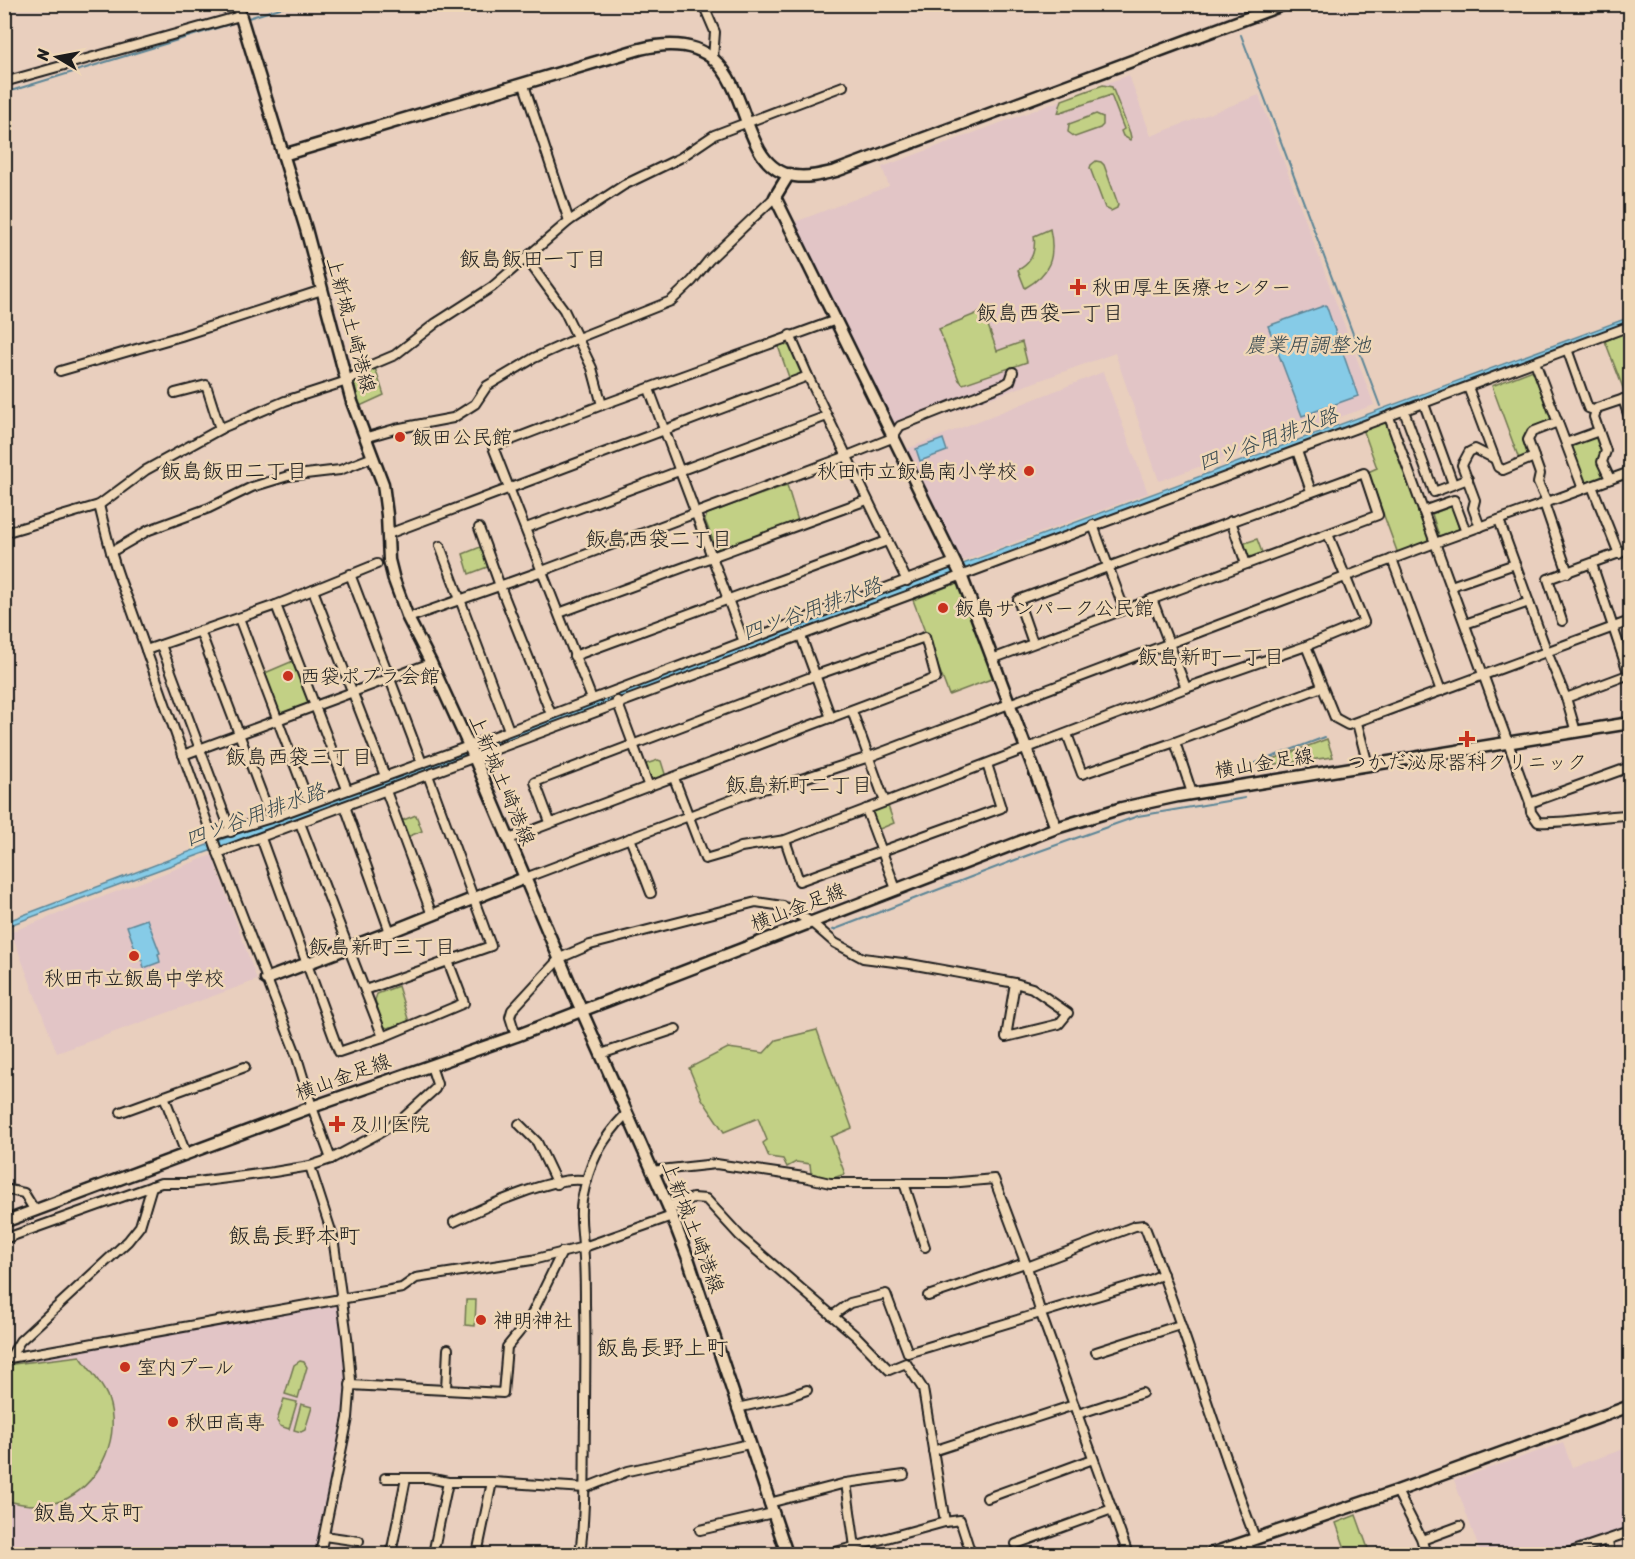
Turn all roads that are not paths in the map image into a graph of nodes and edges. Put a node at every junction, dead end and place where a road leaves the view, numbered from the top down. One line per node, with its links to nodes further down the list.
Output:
1 (237, 4): 4 (street, 上新城土崎港線)
2 (703, 4): 5 (street)
3 (1285, 4): 11 (street)
4 (241, 19): 6 (street); 10 (street, 上新城土崎港線)
5 (713, 58): 7 (street); 9 (street)
6 (4, 82)
7 (525, 85): 10 (street); 13 (street)
8 (843, 86): 9 (street)
9 (746, 121): 11 (street); 13 (street)
10 (283, 155): 15 (street, 上新城土崎港線)
11 (789, 174): 12 (street)
12 (775, 197): 16 (street); 19 (street)
13 (569, 221): 14 (street)
14 (526, 258): 19 (street); 25 (street)
15 (322, 290): 22 (street); 25 (street, 上新城土崎港線)
16 (836, 320): 18 (street); 42 (street)
17 (1630, 326): 20 (street)
18 (790, 335): 24 (street); 27 (street)
19 (578, 338): 31 (street); 41 (street)
20 (1567, 349): 21 (street); 33 (street)
21 (1535, 362): 26 (street); 37 (street)
22 (60, 371)
23 (1013, 372): 42 (street)
24 (808, 376): 34 (street); 39 (street)
25 (347, 381): 38 (street); 41 (street, 上新城土崎港線)
26 (1468, 387): 30 (street); 49 (street)
27 (649, 388): 31 (street); 39 (street)
28 (175, 393): 38 (street)
29 (1627, 398): 33 (street); 36 (street)
30 (1424, 404): 32 (street); 55 (street)
31 (602, 405): 57 (street)
32 (1404, 411): 35 (street); 48 (street)
33 (1596, 411): 40 (street)
34 (827, 416): 45 (street); 51 (street)
35 (1389, 417): 44 (street); 50 (street)
36 (1630, 420)
37 (1558, 422): 43 (street); 47 (street)
38 (220, 429): 62 (street)
39 (665, 429): 51 (street); 57 (street)
40 (1599, 431): 43 (street); 54 (street)
41 (367, 437): 46 (street, 上新城土崎港線)
42 (892, 438): 45 (street); 88 (street)
43 (1566, 443): 58 (street)
44 (1298, 451): 59 (street); 67 (street)
45 (847, 456): 60 (street); 63 (street)
46 (373, 457): 73 (street, 上新城土崎港線); 79 (street)
47 (1534, 457): 49 (street); 61 (street)
48 (1422, 459): 50 (street); 55 (street)
49 (1495, 459): 53 (street)
50 (1406, 465): 64 (street)
51 (680, 470): 63 (street); 70 (street)
52 (1630, 472): 54 (street)
53 (1468, 479): 55 (street); 68 (street)
54 (1610, 479): 56 (street)
55 (1454, 484)
56 (1592, 486): 58 (street); 80 (street)
57 (511, 488): 70 (street); 73 (street)
58 (1583, 489): 61 (street)
59 (1311, 491): 66 (street); 74 (street)
60 (867, 500): 75 (street); 81 (street)
61 (1545, 503): 65 (street); 90 (street)
62 (99, 506): 72 (street); 79 (street)
63 (696, 512): 81 (street); 89 (street)
64 (1423, 512): 71 (street); 76 (street)
65 (1499, 520): 68 (street); 85 (street)
66 (1231, 521): 84 (street); 87 (street)
67 (1093, 525): 87 (street); 88 (street)
68 (1480, 527): 71 (street)
69 (478, 528): 94 (street)
70 (526, 528): 89 (street)
71 (1466, 532): 76 (street)
72 (4, 533)
73 (388, 534): 105 (street, 上新城土崎港線)
74 (1328, 534): 84 (street); 92 (street)
75 (887, 542): 93 (street); 97 (street)
76 (1435, 543): 82 (street); 95 (street)
77 (440, 546): 99 (street)
78 (1630, 549): 80 (street)
79 (111, 552): 117 (street)
80 (1619, 554): 86 (street)
81 (712, 557): 97 (street); 103 (street)
82 (1392, 560): 92 (street); 128 (street)
83 (377, 564): 91 (street)
84 (1246, 564): 98 (street)
85 (1515, 564): 95 (street); 100 (street)
86 (1592, 564): 90 (street); 109 (street)
87 (1109, 567): 102 (street); 113 (street)
88 (958, 569): 93 (street); 111 (street); 120 (street)
89 (542, 571): 94 (street); 103 (street)
90 (1568, 573): 106 (street)
91 (350, 574): 96 (street); 125 (street)
92 (1345, 578): 114 (street); 116 (street)
93 (907, 581): 112 (street)
94 (500, 586): 99 (street); 137 (street)
95 (1451, 586): 108 (street)
96 (313, 590): 101 (street); 130 (street)
97 (727, 599): 112 (street); 119 (street)
98 (1152, 599): 102 (street); 114 (street)
99 (459, 600): 105 (street); 142 (street)
100 (1529, 602): 108 (street); 118 (street)
101 (276, 605): 104 (street); 135 (street)
102 (1124, 609): 113 (street)
103 (559, 614): 119 (street)
104 (239, 618): 110 (street); 139 (street)
105 (408, 618): 121 (street, 上新城土崎港線)
106 (1562, 621)
107 (1630, 621): 109 (street)
108 (1465, 624): 123 (street)
109 (1614, 627): 118 (street); 124 (street)
110 (200, 631): 115 (street); 144 (street)
111 (801, 636): 122 (street); 133 (street)
112 (744, 642): 129 (street)
113 (1033, 644): 120 (street)
114 (1168, 644): 127 (street); 134 (street)
115 (161, 645): 117 (street); 149 (street)
116 (1306, 646): 126 (street); 127 (street)
117 (146, 650): 152 (street)
118 (1547, 652): 123 (street); 131 (street)
119 (574, 656): 132 (street)
120 (993, 659): 134 (street)
121 (432, 663): 125 (street); 151 (street, 上新城土崎港線)
122 (816, 675): 136 (street); 138 (street); 147 (street)
123 (1483, 675): 128 (street); 148 (street)
124 (1630, 675): 131 (street)
125 (389, 679): 130 (street); 154 (street)
126 (1322, 687): 140 (street); 146 (street)
127 (1186, 688): 145 (street)
128 (1441, 691): 140 (street)
129 (613, 692): 132 (street); 133 (street)
130 (352, 693): 135 (street); 159 (street)
131 (1566, 698): 143 (street)
132 (592, 699): 137 (street)
133 (617, 702): 147 (street); 151 (street)
134 (1009, 703): 150 (street); 153 (street)
135 (316, 706): 139 (street); 162 (street)
136 (852, 711): 138 (street); 153 (street)
137 (551, 714): 142 (street)
138 (831, 718): 160 (street)
139 (276, 721): 144 (street); 166 (street)
140 (1356, 723): 156 (street)
141 (1630, 723): 143 (street, 横山金足線)
142 (509, 730): 151 (street)
143 (1576, 732): 148 (street, 横山金足線)
144 (240, 734): 149 (street); 172 (street)
145 (1067, 734): 146 (street); 150 (street)
146 (1175, 742): 164 (street)
147 (633, 744): 161 (street); 173 (street)
148 (1509, 744): 156 (street, 横山金足線); 167 (street)
149 (200, 749): 152 (street); 176 (street)
150 (1026, 749): 155 (street); 175 (street)
151 (471, 751): 154 (street); 158 (street); 179 (street, 上新城土崎港線)
152 (183, 755): 181 (street)
153 (869, 757): 165 (street); 171 (street)
154 (422, 763): 159 (street)
155 (987, 764): 165 (street); 182 (street)
156 (1368, 765): 164 (street, 横山金足線)
157 (1630, 767): 167 (street)
158 (428, 775): 163 (street); 186 (street)
159 (385, 776): 162 (street)
160 (674, 778): 161 (street); 171 (street)
161 (649, 787): 173 (street)
162 (347, 789): 166 (street)
163 (386, 791): 168 (street); 187 (street)
164 (1192, 793): 175 (street, 横山金足線)
165 (885, 802): 169 (street)
166 (309, 803): 172 (street)
167 (1530, 803): 170 (street)
168 (345, 806): 174 (street); 189 (street)
169 (866, 809): 180 (street); 182 (street)
170 (1630, 815)
171 (687, 816): 178 (street); 180 (street)
172 (271, 818): 176 (street)
173 (550, 822): 179 (street)
174 (300, 824): 177 (street); 190 (street)
175 (1056, 828): 184 (street, 横山金足線)
176 (231, 832): 181 (street)
177 (261, 838): 181 (street); 193 (street)
178 (630, 838): 183 (street); 185 (street)
179 (509, 839): 183 (street, 上新城土崎港線)
180 (785, 840): 182 (street)
181 (215, 845): 194 (street)
182 (882, 851): 184 (street)
183 (525, 878): 186 (street); 191 (street, 上新城土崎港線)
184 (896, 889): 188 (street, 横山金足線)
185 (651, 893)
186 (474, 898): 187 (street); 192 (street)
187 (432, 915): 189 (street)
188 (812, 922): 191 (street); 195 (street); 197 (street, 横山金足線)
189 (390, 932): 190 (street)
190 (347, 948): 193 (street); 196 (street)
191 (560, 958): 197 (street, 上新城土崎港線); 199 (street)
192 (448, 961): 196 (street); 200 (street)
193 (307, 963): 194 (street); 200 (street)
194 (266, 979): 205 (street)
195 (1015, 983): 195 (street)
196 (365, 990): 200 (street)
197 (581, 1009): 199 (street, 横山金足線); 201 (street, 上新城土崎港線)
198 (676, 1029): 201 (street)
199 (516, 1036): 203 (street, 横山金足線)
200 (383, 1037)
201 (602, 1054): 207 (street, 上新城土崎港線)
202 (245, 1066): 204 (street)
203 (431, 1066): 205 (street, 横山金足線); 210 (street)
204 (164, 1096): 206 (street); 209 (street)
205 (312, 1107): 209 (street, 横山金足線); 210 (street)
206 (121, 1112)
207 (627, 1113): 212 (street, 上新城土崎港線); 213 (street)
208 (519, 1124): 215 (street)
209 (186, 1154): 218 (street, 横山金足線)
210 (331, 1159): 211 (street)
211 (310, 1166): 216 (street); 229 (street)
212 (651, 1171): 214 (street); 219 (street, 上新城土崎港線)
213 (587, 1181): 215 (street); 223 (street)
214 (904, 1183): 224 (street); 226 (street)
215 (557, 1184): 221 (street)
216 (152, 1186): 222 (street); 235 (street)
217 (4, 1189): 218 (street)
218 (36, 1211): 220 (street, 横山金足線)
219 (670, 1211): 223 (street); 231 (street); 242 (street, 上新城土崎港線)
220 (4, 1222)
221 (454, 1222)
222 (4, 1239)
223 (584, 1247): 225 (street); 253 (street)
224 (925, 1247)
225 (562, 1252): 229 (street); 237 (street)
226 (1026, 1265): 227 (street); 228 (street); 230 (street)
227 (1163, 1274): 230 (street); 232 (street)
228 (928, 1296)
229 (343, 1299): 235 (street); 236 (street)
230 (1041, 1314): 231 (street); 240 (street)
231 (832, 1316): 245 (street)
232 (1180, 1325): 234 (street); 263 (street)
233 (448, 1348): 237 (street)
234 (1096, 1353)
235 (7, 1359)
236 (350, 1385): 237 (street); 262 (street)
237 (446, 1389)
238 (807, 1390): 242 (street)
239 (1142, 1394): 243 (street)
240 (1074, 1405): 243 (street); 245 (street)
241 (1630, 1406): 254 (street)
242 (737, 1408): 244 (street, 上新城土崎港線)
243 (1078, 1414): 246 (street)
244 (749, 1444): 253 (street); 256 (street, 上新城土崎港線)
245 (933, 1451): 258 (street)
246 (1093, 1459): 255 (street); 257 (street)
247 (904, 1475): 252 (street)
248 (385, 1478): 249 (street)
249 (406, 1479): 250 (street); 270 (street)
250 (448, 1482): 251 (street); 271 (street)
251 (492, 1482): 253 (street); 272 (street)
252 (846, 1483): 256 (street); 268 (street)
253 (585, 1488): 273 (street)
254 (1397, 1491): 263 (street); 264 (street)
255 (987, 1498)
256 (771, 1508): 260 (street); 274 (street, 上新城土崎港線)
257 (1112, 1509): 267 (street); 277 (street)
258 (945, 1522): 268 (street); 276 (street)
259 (1460, 1527): 264 (street)
260 (700, 1530)
261 (1630, 1532): 265 (street)
262 (324, 1536): 266 (street); 269 (street)
263 (1250, 1540): 278 (street); 279 (street)
264 (1422, 1540): 280 (street)
265 (1608, 1540): 281 (street); 282 (street)
266 (359, 1541)
267 (1016, 1544)
268 (855, 1547): 275 (street)
269 (320, 1554)
270 (391, 1554)
271 (434, 1554)
272 (477, 1554)
273 (580, 1554)
274 (787, 1554)
275 (828, 1554)
276 (971, 1554)
277 (1128, 1554)
278 (1210, 1554)
279 (1252, 1554)
280 (1426, 1554)
281 (1567, 1554)
282 (1610, 1554)

